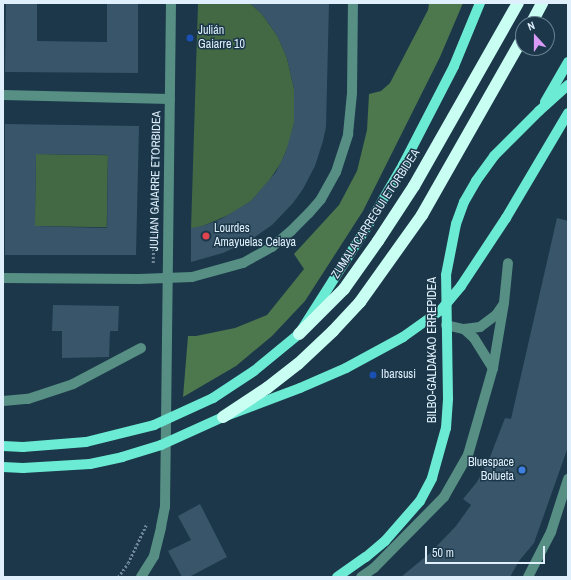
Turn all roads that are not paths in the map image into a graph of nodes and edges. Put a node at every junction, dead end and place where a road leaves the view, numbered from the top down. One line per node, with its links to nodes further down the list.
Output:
1 (171, 3): 11 (street, JULIAN GAIARRE ETORBIDEA)
2 (353, 3): 16 (street)
3 (480, 3): 20 (main road)
4 (518, 3): 20 (highway, ZUMALACARREGUI ETORBIDEA)
5 (542, 3): 6 (highway)
6 (535, 16)
7 (515, 51): 24 (highway)
8 (568, 62): 12 (main road, BILBO-GALDAKAO ERREPIDEA)
9 (568, 85): 12 (main road, BILBO-GALDAKAO ERREPIDEA)
10 (3, 95): 11 (street)
11 (170, 99): 16 (street, JULIAN GAIARRE ETORBIDEA)
12 (539, 111): 18 (main road, BILBO-GALDAKAO ERREPIDEA)
13 (568, 113): 24 (main road)
14 (508, 262): 17 (street)
15 (3, 278): 16 (street)
16 (168, 279): 28 (street, JULIAN GAIARRE ETORBIDEA)
17 (504, 303): 19 (street); 22 (street)
18 (446, 325): 19 (street); 29 (main road, BILBO-GALDAKAO ERREPIDEA)
19 (464, 329): 22 (street)
20 (299, 334): 25 (main road, ZUMALACARREGUI ETORBIDEA)
21 (141, 348): 23 (street)
22 (493, 368): 30 (street)
23 (3, 401)
24 (223, 417): 26 (main road)
25 (3, 446)
26 (3, 467)
27 (568, 479): 31 (street)
28 (141, 577)
29 (337, 577)
30 (361, 577)
31 (528, 577)

